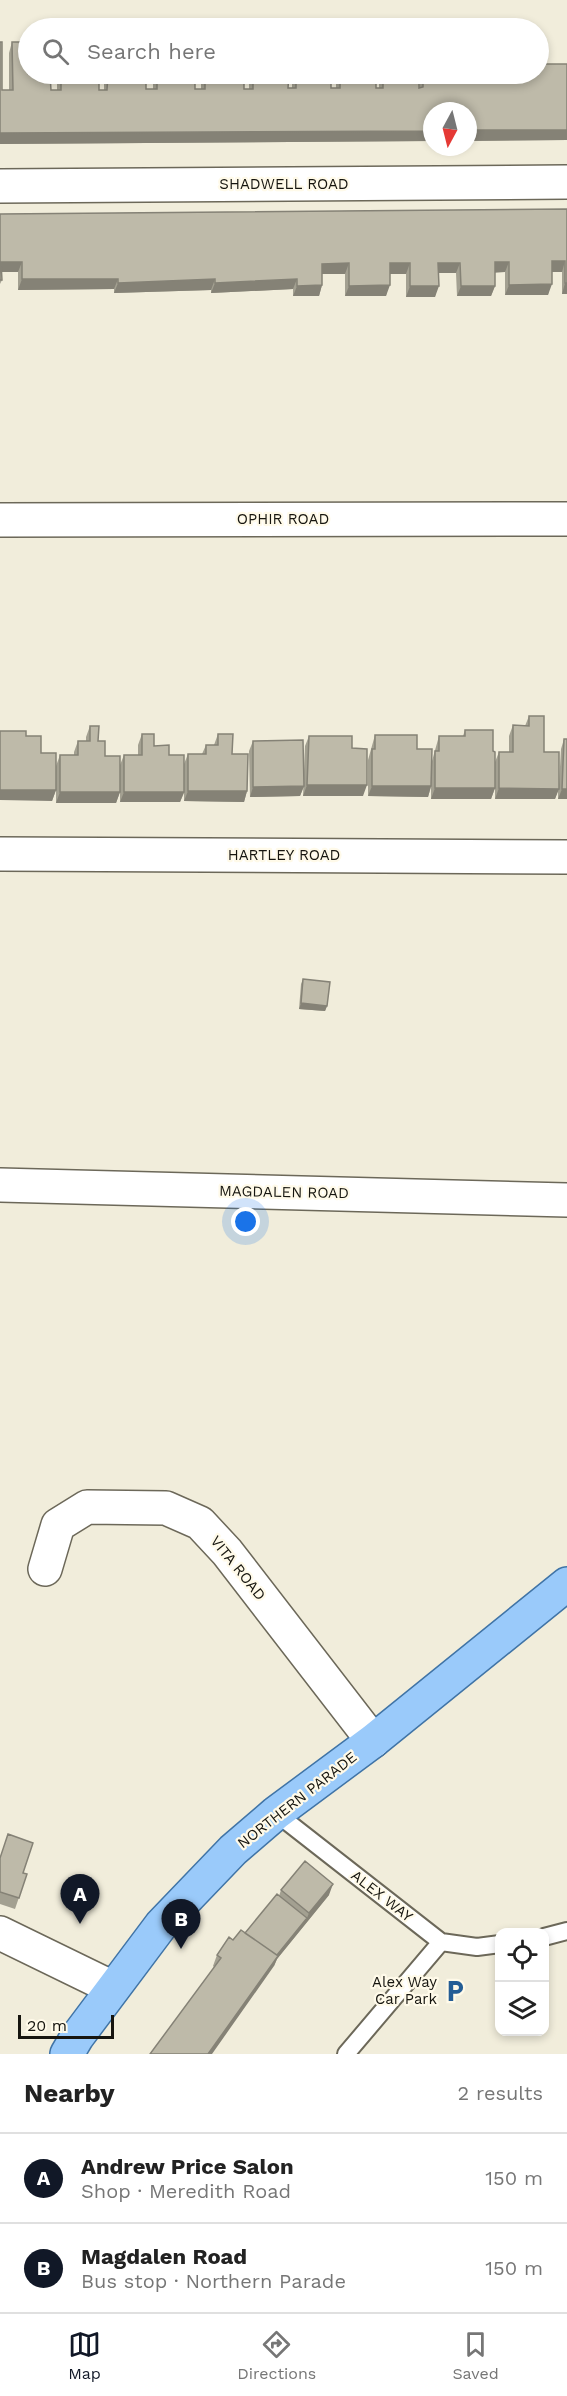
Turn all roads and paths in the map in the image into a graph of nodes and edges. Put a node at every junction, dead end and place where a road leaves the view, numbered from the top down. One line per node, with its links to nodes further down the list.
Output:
1 (567, 182): 2 (street, SHADWELL ROAD)
2 (0, 186)
3 (567, 519): 4 (street, OPHIR ROAD)
4 (0, 520)
5 (0, 854): 6 (street, HARTLEY ROAD)
6 (567, 857)
7 (0, 1185): 8 (street, MAGDALEN ROAD)
8 (567, 1200)
9 (45, 1569): 11 (street, VITA ROAD)
10 (567, 1584): 11 (main road, NORTHERN PARADE)
11 (373, 1741): 12 (main road, NORTHERN PARADE)
12 (276, 1813): 16 (lane, ALEX WAY); 18 (main road, NORTHERN PARADE)
13 (567, 1931): 15 (lane)
14 (0, 1933): 18 (street)
15 (549, 1935)
16 (441, 1942): 17 (lane); 20 (lane)
17 (495, 1945)
18 (113, 1988): 19 (main road, NORTHERN PARADE)
19 (67, 2054)
20 (346, 2054)

